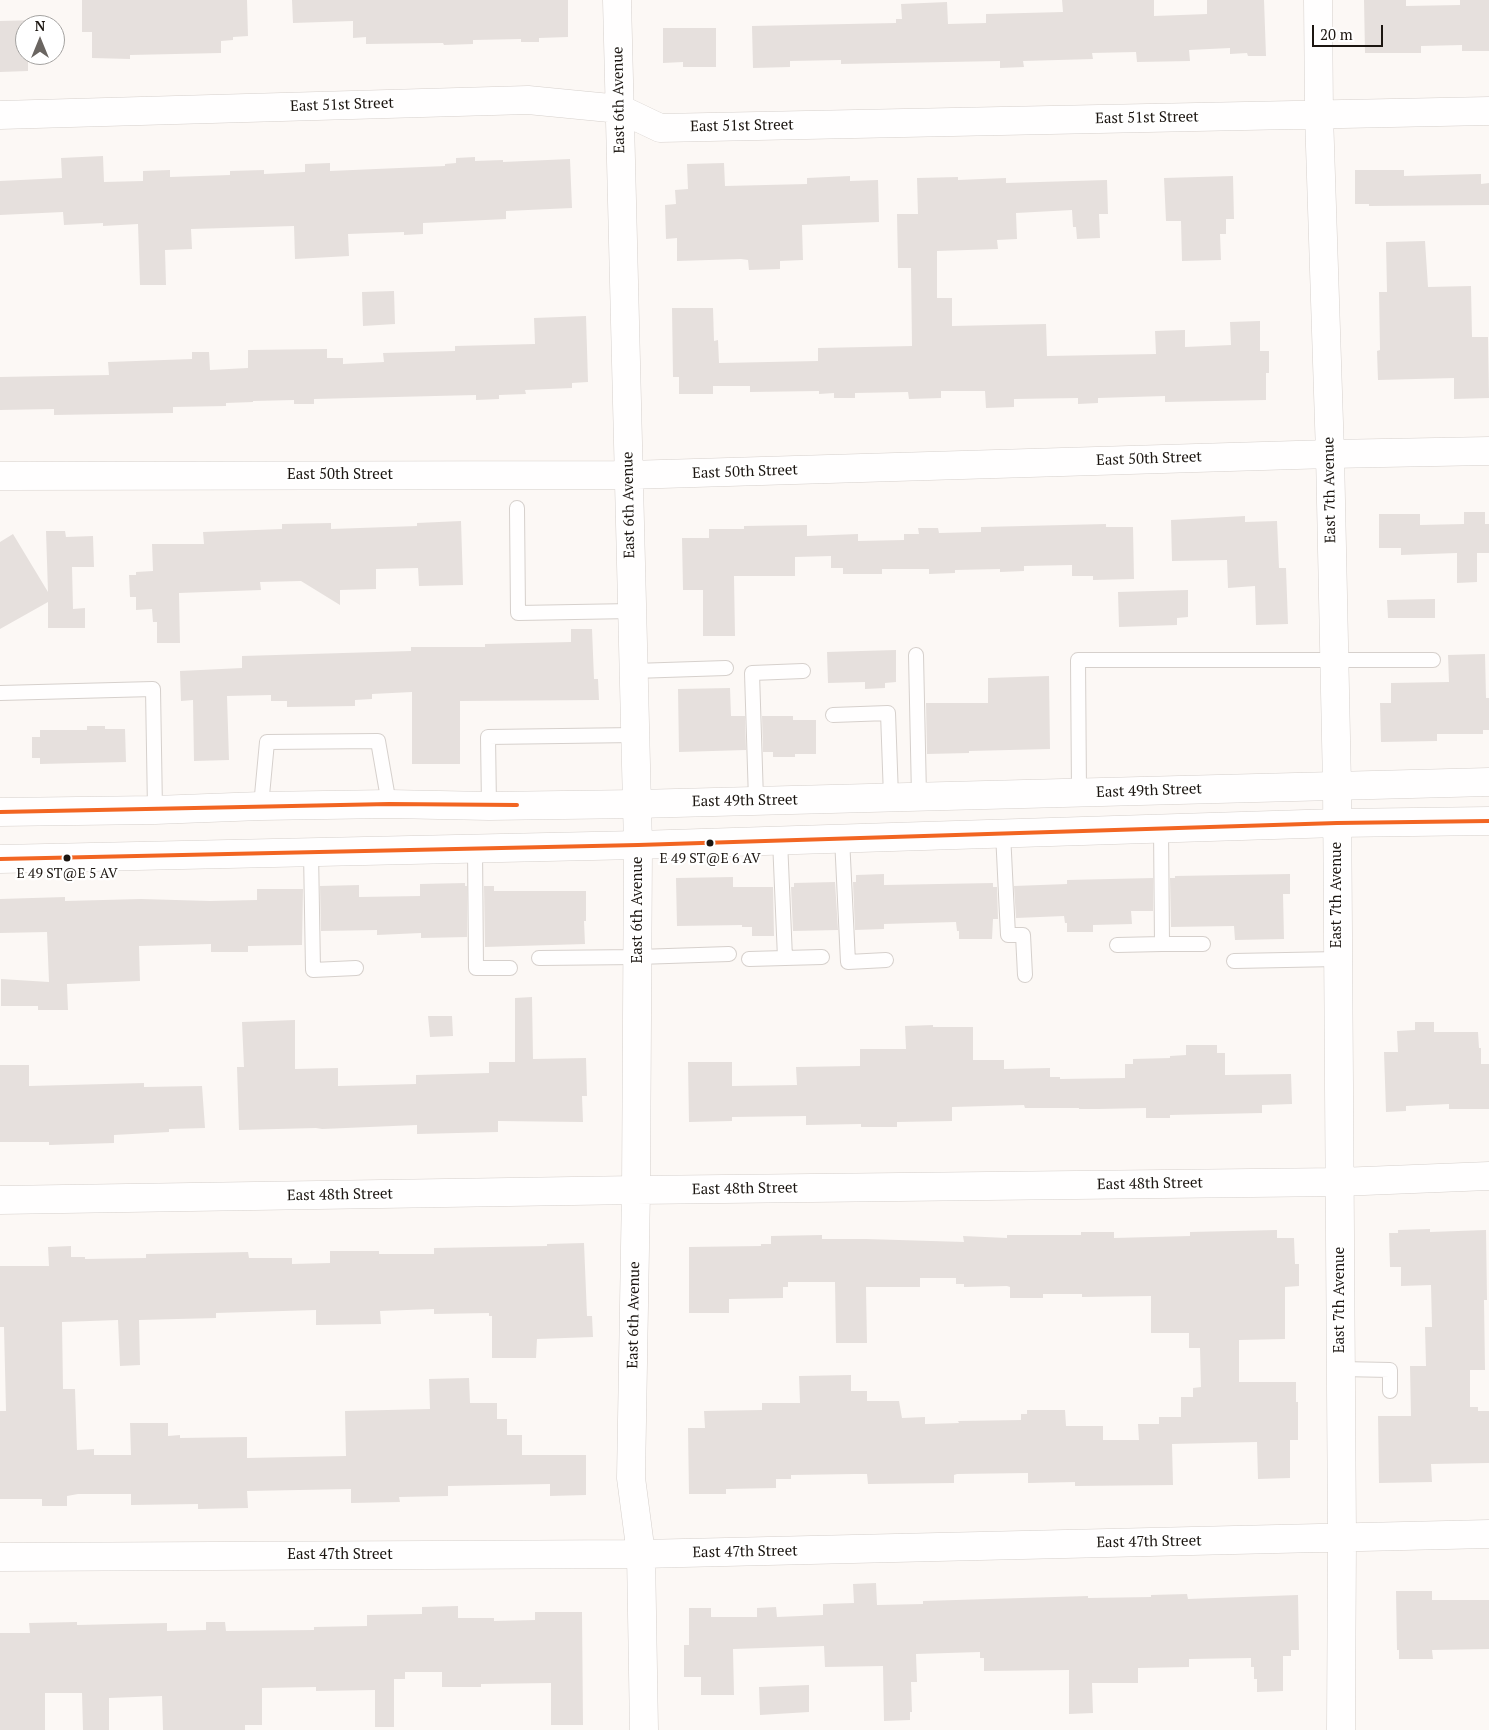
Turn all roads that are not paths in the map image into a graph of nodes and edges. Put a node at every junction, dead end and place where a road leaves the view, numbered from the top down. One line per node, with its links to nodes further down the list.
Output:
1 (617, 0): 3 (street, East 6th Avenue)
2 (1318, 0): 6 (street, East 7th Avenue)
3 (620, 109): 5 (street, East 51st Street); 6 (street, East 51st Street); 9 (street, East 6th Avenue)
4 (1489, 111): 6 (street, East 51st Street)
5 (0, 115)
6 (1319, 115): 8 (street, East 7th Avenue)
7 (1489, 452): 8 (street, East 50th Street)
8 (1330, 454): 9 (street, East 50th Street); 15 (street, East 7th Avenue)
9 (628, 475): 10 (street, East 50th Street); 12 (street, East 6th Avenue)
10 (0, 476)
11 (517, 508): 12 (lane)
12 (632, 611): 17 (street, East 6th Avenue)
13 (916, 655): 25 (lane)
14 (1433, 660): 15 (lane)
15 (1333, 661): 23 (street, East 7th Avenue); 24 (lane)
16 (726, 668): 17 (lane)
17 (634, 671): 21 (street, East 6th Avenue)
18 (803, 671): 27 (lane)
19 (0, 693): 32 (lane)
20 (833, 715): 26 (lane)
21 (635, 735): 29 (street, East 6th Avenue); 31 (lane)
22 (1489, 782): 23 (street, East 49th Street)
23 (1337, 785): 24 (street, East 49th Street); 35 (street, East 7th Avenue)
24 (1079, 792): 25 (street, East 49th Street)
25 (919, 796): 26 (street, East 49th Street)
26 (891, 797): 27 (street, East 49th Street)
27 (756, 800): 29 (street, East 49th Street)
28 (389, 804): 30 (street, East 49th Street); 30 (lane); 31 (street, East 49th Street)
29 (637, 804): 31 (street, East 49th Street); 41 (street, East 6th Avenue)
30 (261, 806): 32 (street, East 49th Street)
31 (489, 806)
32 (155, 810): 33 (street, East 49th Street); 36 (street)
33 (0, 812)
34 (1489, 821): 35 (street)
35 (1337, 823): 37 (street); 55 (street, East 7th Avenue)
36 (0, 828)
37 (1160, 828): 38 (street); 45 (lane)
38 (1003, 833): 39 (street); 59 (lane)
39 (842, 838): 40 (street); 54 (lane)
40 (780, 840): 41 (street); 52 (lane)
41 (638, 845): 42 (street); 51 (street, East 6th Avenue)
42 (475, 848): 43 (street); 58 (lane)
43 (311, 852): 44 (street); 57 (lane)
44 (0, 859)
45 (1162, 944): 46 (lane); 47 (lane)
46 (1203, 944)
47 (1116, 945)
48 (729, 954): 51 (lane)
49 (822, 957): 52 (lane)
50 (540, 958): 51 (lane)
51 (638, 958): 62 (street, East 6th Avenue)
52 (785, 958): 53 (lane)
53 (749, 959)
54 (886, 960)
55 (1338, 960): 56 (lane); 61 (street, East 7th Avenue)
56 (1234, 961)
57 (356, 968)
58 (510, 968)
59 (1025, 975)
60 (1489, 1176): 61 (street, East 48th Street)
61 (1339, 1182): 62 (street, East 48th Street); 64 (street, East 7th Avenue)
62 (636, 1190): 63 (street, East 48th Street); 68 (street, East 6th Avenue)
63 (0, 1200)
64 (1341, 1369): 65 (lane); 67 (street, East 7th Avenue)
65 (1390, 1391)
66 (1489, 1534): 67 (street, East 47th Street)
67 (1342, 1538): 68 (street, East 47th Street); 71 (street, East 7th Avenue)
68 (641, 1554): 69 (street, East 47th Street); 70 (street, East 6th Avenue)
69 (0, 1557)
70 (644, 1730)
71 (1341, 1730)

